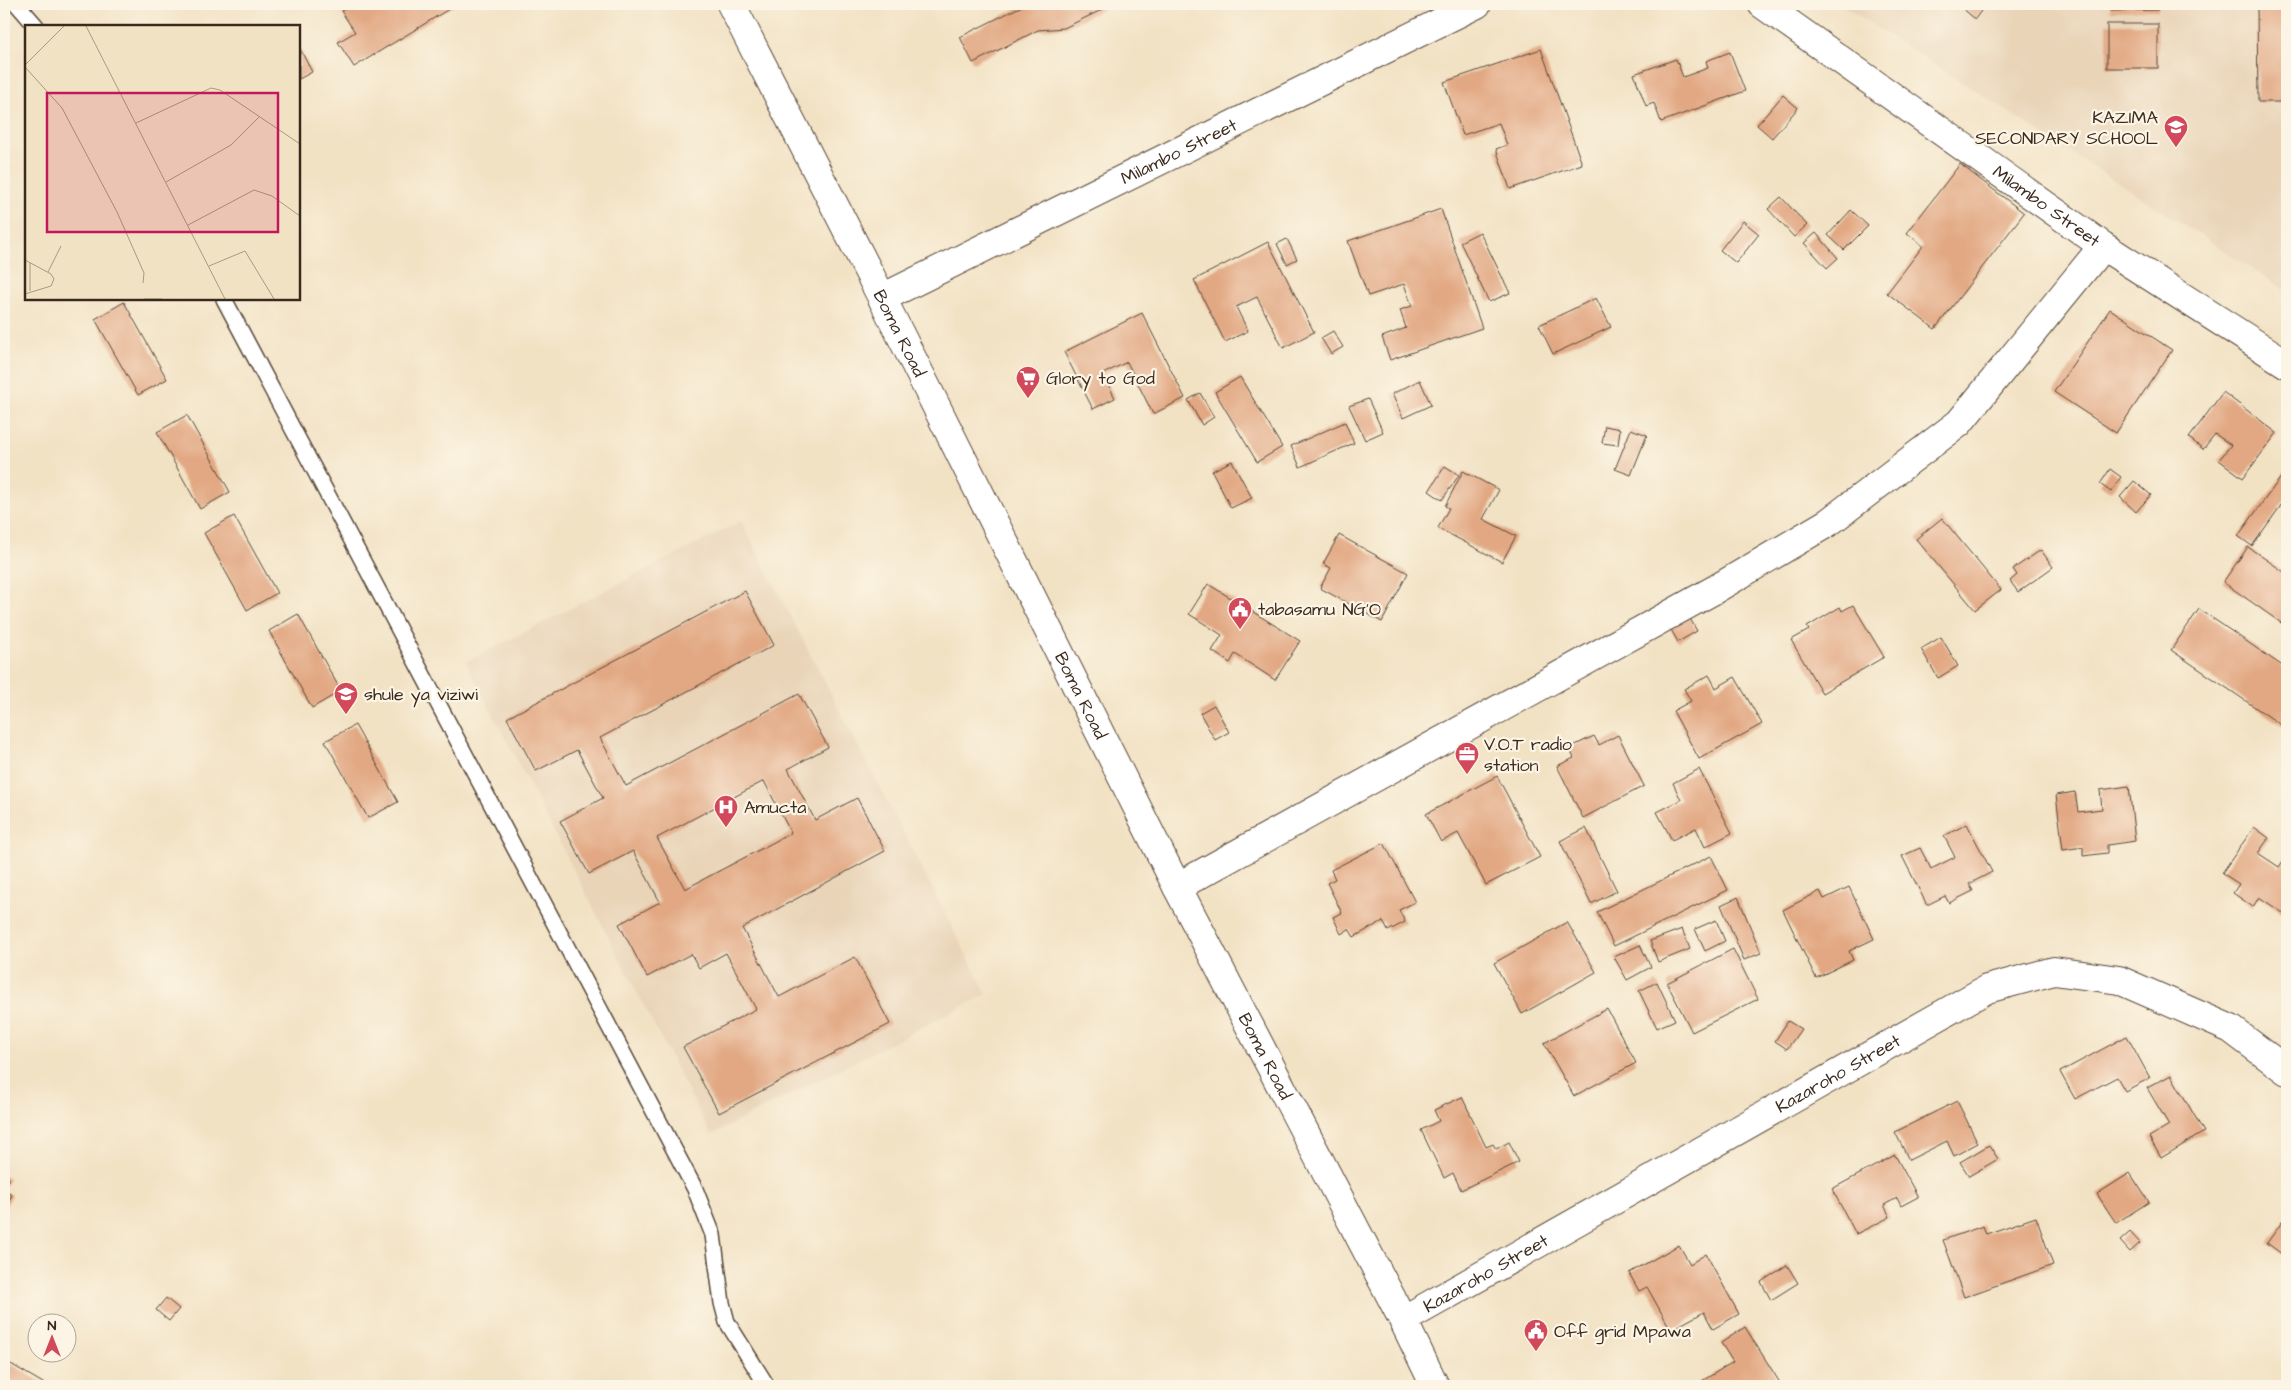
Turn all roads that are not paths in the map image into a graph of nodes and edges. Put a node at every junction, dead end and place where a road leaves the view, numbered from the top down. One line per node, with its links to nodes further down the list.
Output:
1 (17, 4): 5 (lane)
2 (731, 4): 7 (street, Boma Road)
3 (1476, 4): 7 (street, Milambo Street)
4 (1762, 4): 6 (street, Milambo Street)
5 (35, 25)
6 (2103, 246): 9 (street, Milambo Street); 10 (street)
7 (882, 298): 10 (street, Boma Road)
8 (225, 300): 13 (lane)
9 (2287, 364)
10 (1177, 886): 12 (street, Boma Road)
11 (2287, 1071): 12 (street, Kazaroho Street)
12 (1403, 1320): 14 (street, Boma Road)
13 (768, 1386)
14 (1434, 1386)

